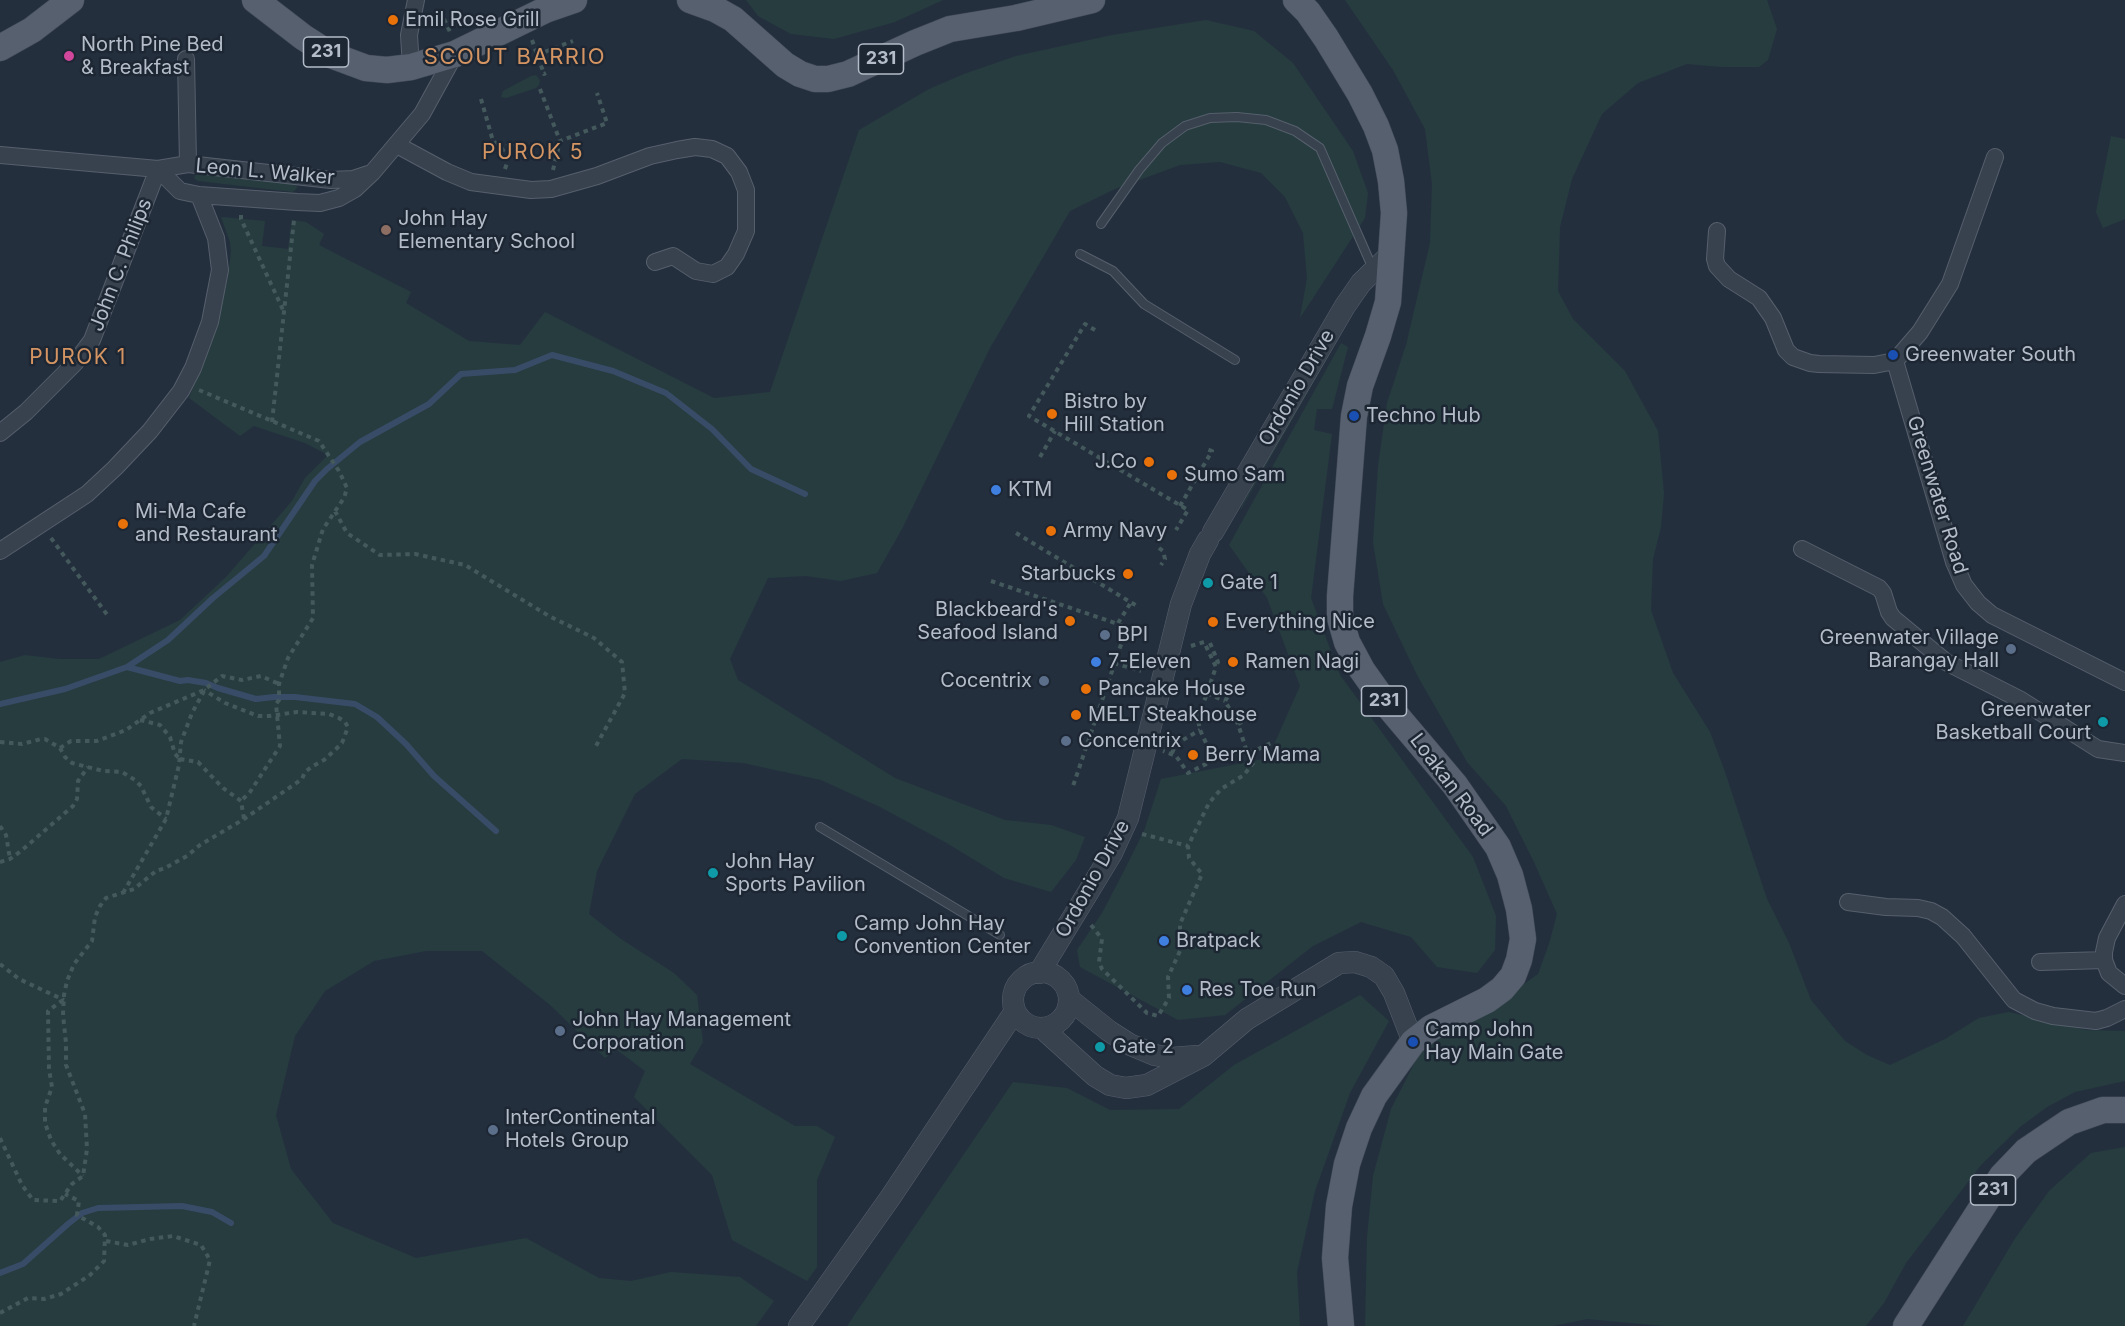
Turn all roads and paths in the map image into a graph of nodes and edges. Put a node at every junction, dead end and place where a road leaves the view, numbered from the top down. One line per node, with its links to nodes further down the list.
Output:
1 (71, 0): 12 (main road)
2 (255, 0): 15 (main road, 231)
3 (416, 0): 15 (street)
4 (574, 0): 11 (main road, 231)
5 (692, 0): 6 (main road, 231)
6 (1092, 0)
7 (1296, 0): 38 (main road, Loakan Road / 231)
8 (444, 19): 11 (path)
9 (529, 33): 13 (path)
10 (573, 41): 13 (path)
11 (454, 45): 15 (main road, 231); 21 (street, Leon L. Walker)
12 (0, 48)
13 (537, 55): 16 (path)
14 (186, 58): 27 (street)
15 (411, 68)
16 (546, 73)
17 (540, 89): 20 (path)
18 (597, 93): 20 (path)
19 (481, 99): 23 (path)
20 (560, 141): 29 (path)
21 (397, 145): 30 (street, Leon L. Walker); 37 (street)
22 (515, 146): 23 (path)
23 (502, 148): 26 (path)
24 (1995, 157): 42 (street)
25 (2, 158): 28 (street, Leon L. Walker)
26 (507, 163)
27 (188, 164): 28 (street, Leon L. Walker); 30 (street, Leon L. Walker)
28 (158, 169): 31 (street, Leon L. Walker); 46 (street, John C. Philips)
29 (552, 171)
30 (372, 173): 31 (street, Leon L. Walker)
31 (200, 195): 43 (street)
32 (241, 219): 39 (path)
33 (294, 220): 39 (path)
34 (1101, 224): 38 (lane)
35 (1717, 231): 42 (street)
36 (1080, 254): 41 (lane)
37 (655, 262)
38 (1383, 262): 107 (street, Ordonio Drive); 114 (main road, Loakan Road / 231)
39 (284, 312): 44 (path)
40 (1095, 330): 45 (path)
41 (1235, 360)
42 (1895, 361): 66 (street, Greenwater Road)
43 (184, 384): 44 (path); 51 (street)
44 (272, 422): 50 (path)
45 (1055, 431): 48 (path); 49 (path)
46 (0, 433)
47 (1207, 448): 49 (path)
48 (1040, 457)
49 (1180, 506): 52 (path)
50 (335, 511): 67 (path); 80 (path)
51 (42, 525): 56 (street); 61 (path)
52 (1176, 530)
53 (1016, 533): 60 (path)
54 (1159, 548): 57 (path)
55 (1802, 549): 85 (street)
56 (0, 551)
57 (1161, 565)
58 (991, 581): 62 (path)
59 (1130, 604): 62 (path)
60 (1137, 606)
61 (108, 616)
62 (1118, 623): 64 (path)
63 (1190, 647): 71 (path)
64 (1114, 663): 65 (path); 89 (path)
65 (1140, 671)
66 (2125, 682)
67 (279, 684): 69 (path); 73 (path)
68 (1201, 687): 71 (path)
69 (204, 690): 73 (path); 75 (path); 86 (path)
70 (1234, 691): 72 (path)
71 (1206, 693): 72 (path); 77 (path)
72 (1225, 701): 76 (path)
73 (278, 715): 90 (path); 92 (path)
74 (1254, 716): 76 (path)
75 (140, 720): 81 (path); 86 (path)
76 (1238, 724): 83 (path)
77 (1200, 730): 84 (path); 87 (path)
78 (0, 742): 81 (path)
79 (1271, 743): 83 (path)
80 (596, 746)
81 (60, 748): 88 (path)
82 (1159, 750): 84 (path)
83 (1249, 752): 87 (path); 96 (path)
84 (1172, 753): 87 (path)
85 (2125, 753)
86 (180, 759): 90 (path); 91 (path)
87 (1214, 760)
88 (88, 766): 91 (path); 97 (path)
89 (1073, 786)
90 (241, 801): 92 (path)
91 (166, 819): 99 (path)
92 (244, 819): 99 (path)
93 (0, 826): 97 (path)
94 (820, 827): 103 (lane)
95 (1136, 832): 96 (path)
96 (1188, 846): 102 (path)
97 (10, 859): 98 (path)
98 (0, 862)
99 (123, 893): 110 (path)
100 (1848, 902): 111 (street)
101 (2125, 904): 104 (street)
102 (1088, 922)
103 (1000, 935)
104 (2104, 960): 105 (street); 108 (street)
105 (2040, 962)
106 (0, 964): 110 (path)
107 (1039, 973): 109 (street); 112 (street, Ordonio Drive)
108 (2125, 986)
109 (1069, 999): 113 (street); 115 (street)
110 (64, 1000): 118 (path); 118 (path)
111 (2125, 1009)
112 (1015, 1011): 113 (street); 123 (street, Ordonio Drive)
113 (1042, 1028): 115 (street)
114 (1413, 1042): 115 (street); 124 (main road, Loakan Road / 231)
115 (1203, 1056)
116 (2125, 1110): 125 (main road, 231)
117 (0, 1138): 119 (path)
118 (83, 1176): 119 (path)
119 (65, 1194): 120 (path)
120 (106, 1241): 121 (path); 122 (path)
121 (0, 1313)
122 (194, 1326)
123 (799, 1326)
124 (1341, 1326)
125 (1906, 1326)

